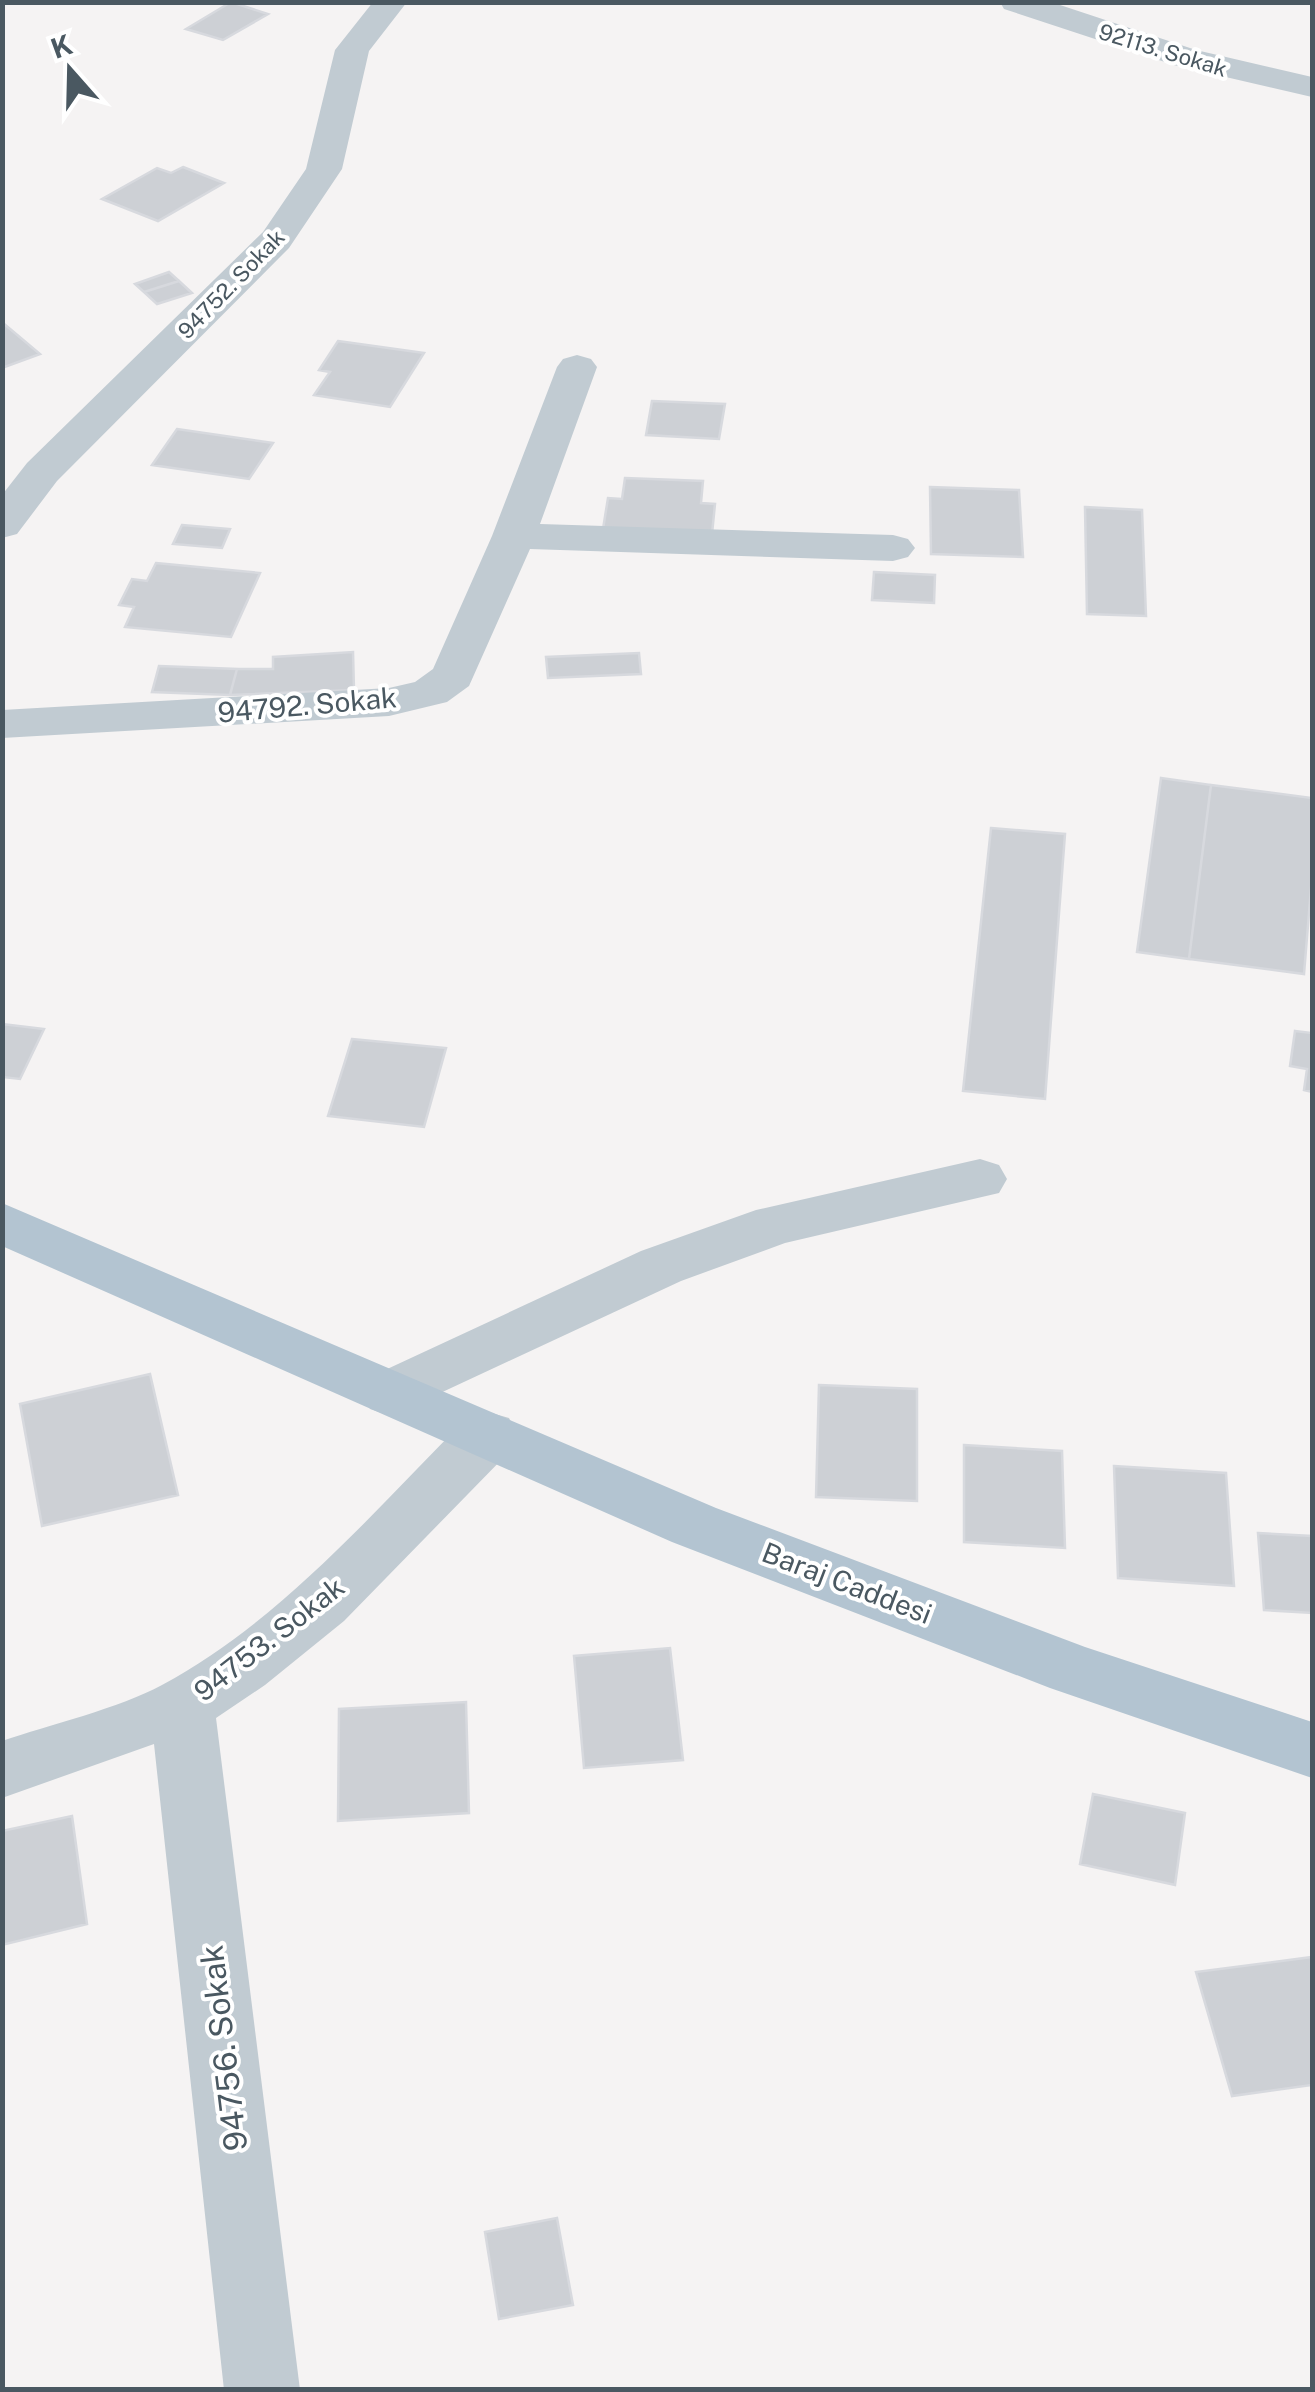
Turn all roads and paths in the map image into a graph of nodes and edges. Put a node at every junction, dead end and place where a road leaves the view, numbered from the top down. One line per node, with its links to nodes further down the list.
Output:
1 (391, 2): 5 (street, 94752. Sokak)
2 (1016, 2): 3 (street, 92113. Sokak)
3 (1312, 88)
4 (576, 367): 6 (street, 94792. Sokak)
5 (2, 525)
6 (514, 536): 7 (street); 8 (street, 94792. Sokak)
7 (894, 548)
8 (2, 724)
9 (980, 1178): 11 (street)
10 (2, 1223): 11 (main road, Baraj Caddesi)
11 (391, 1393): 12 (main road, Baraj Caddesi)
12 (488, 1435): 13 (street, 94753. Sokak); 14 (main road, Baraj Caddesi)
13 (182, 1706): 15 (street, 94753. Sokak); 16 (street, 94756. Sokak)
14 (1312, 1750)
15 (2, 1770)
16 (262, 2390)

